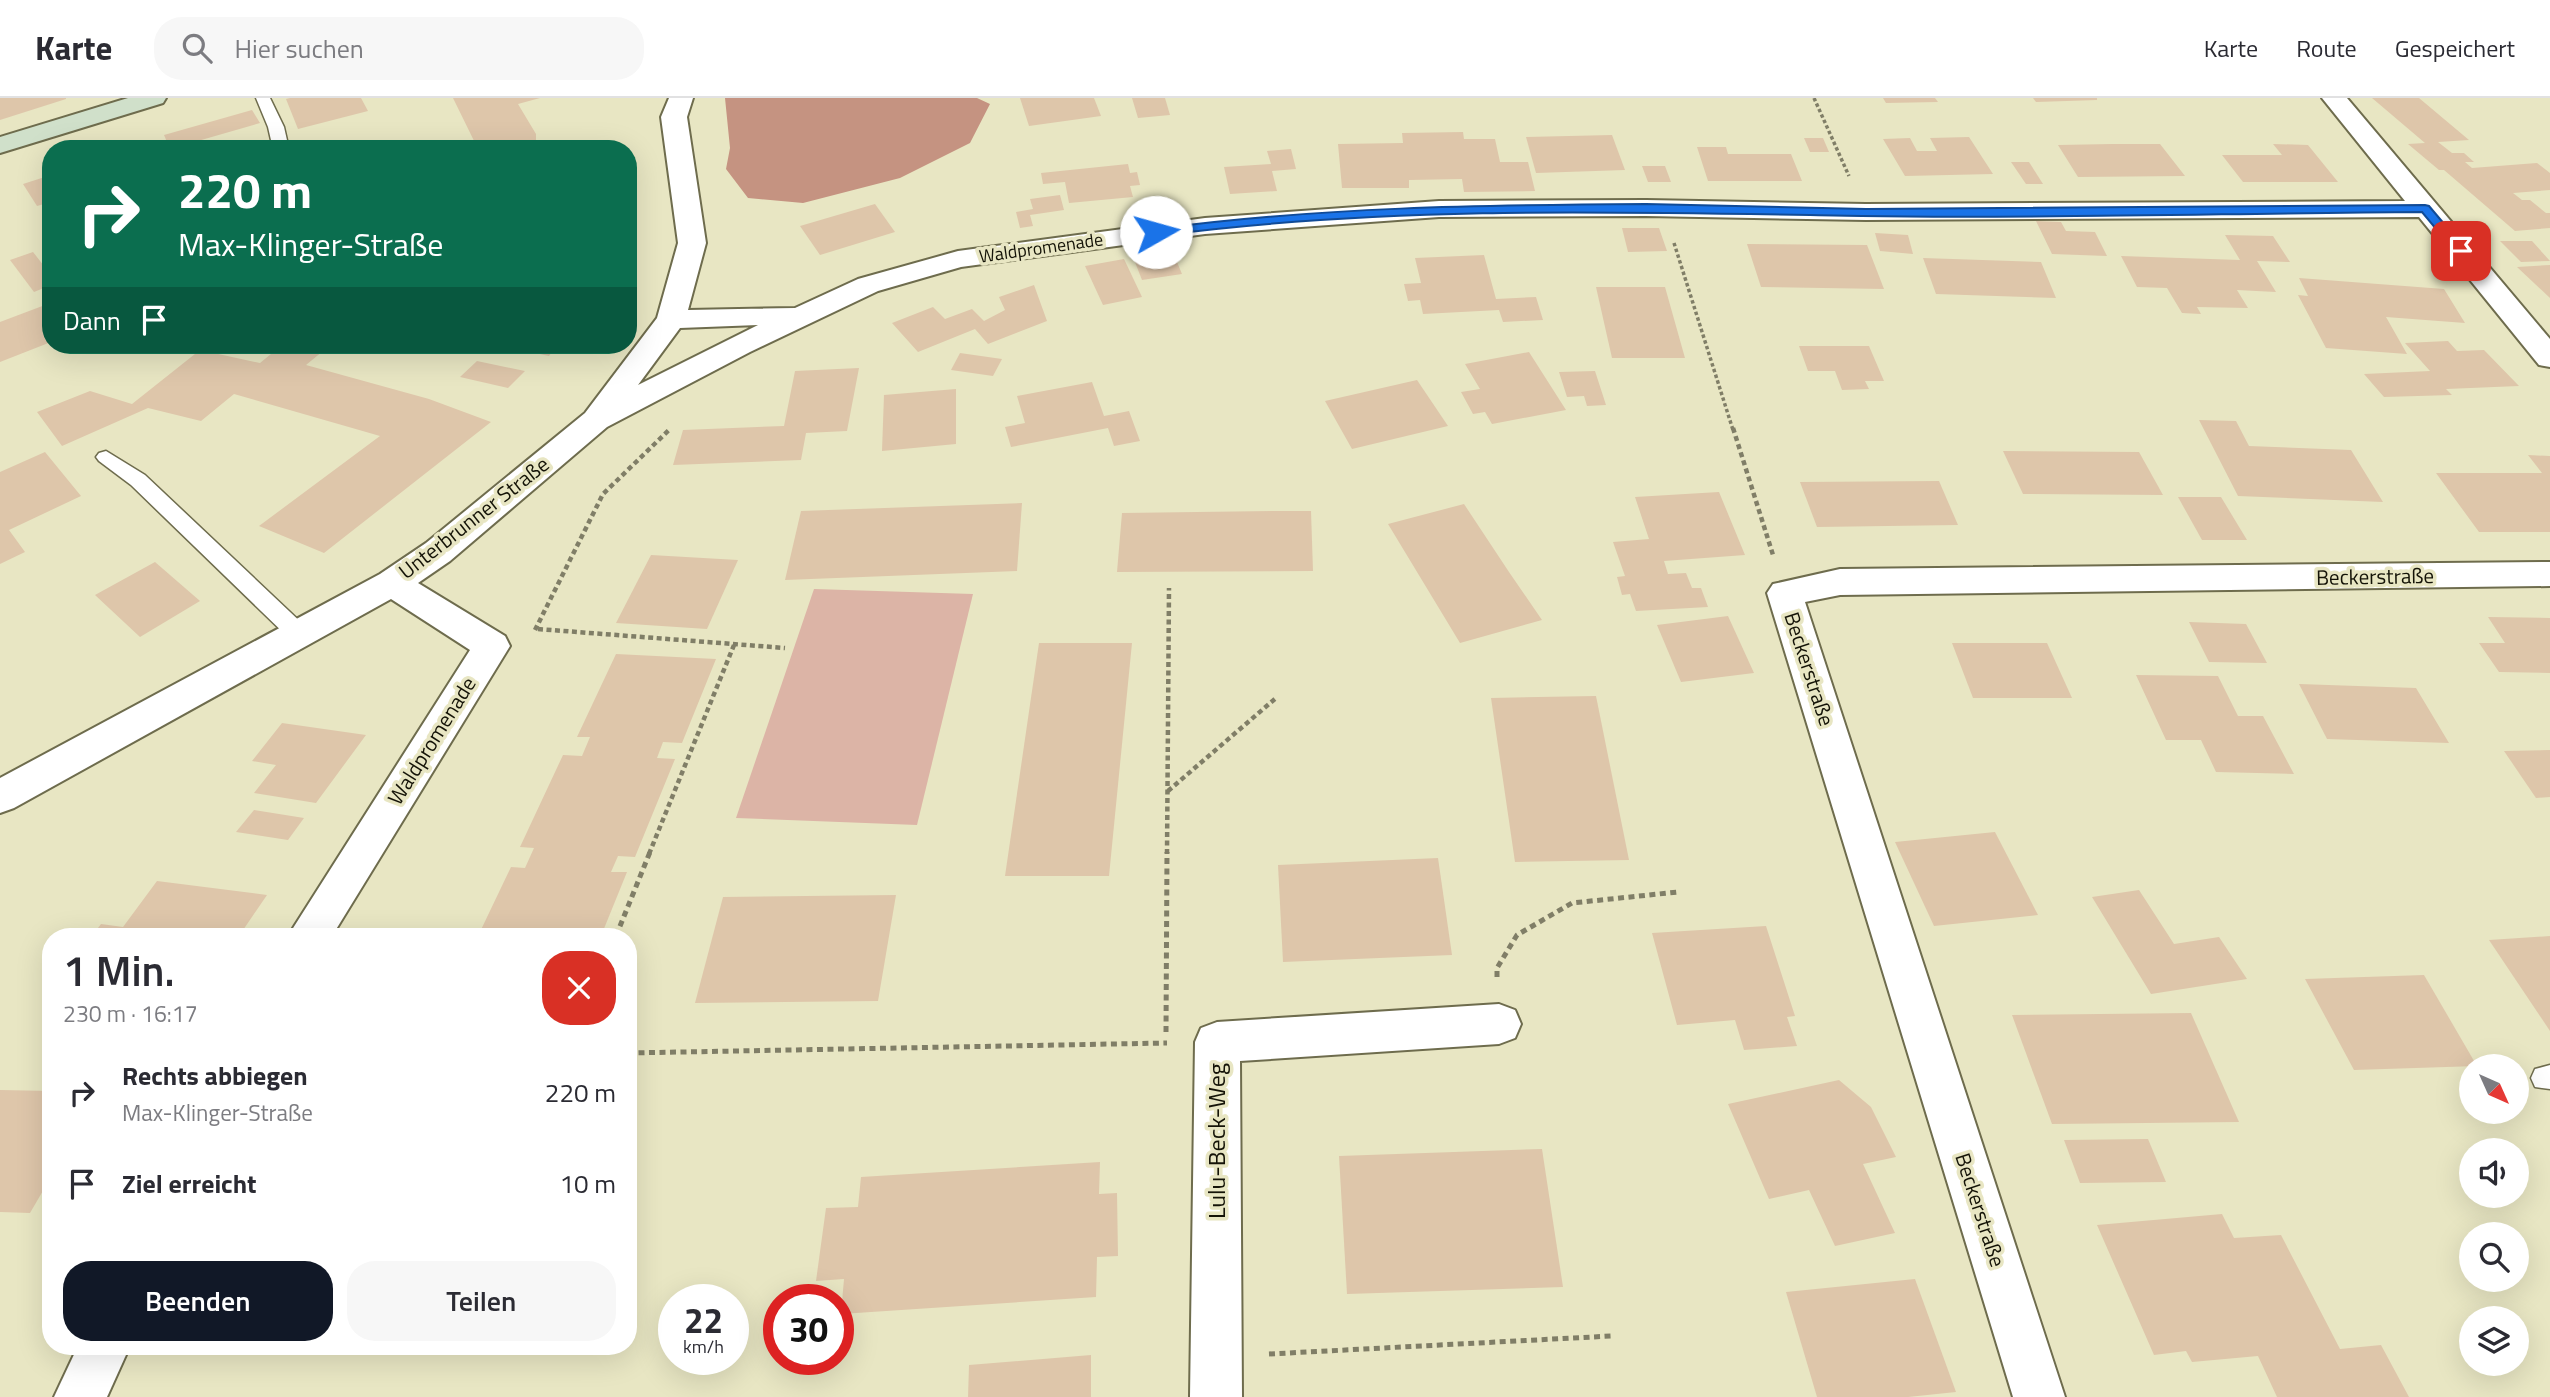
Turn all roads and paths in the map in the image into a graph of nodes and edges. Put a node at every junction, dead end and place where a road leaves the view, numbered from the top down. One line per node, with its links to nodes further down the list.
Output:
1 (154, 98): 7 (main road)
2 (262, 98): 6 (lane)
3 (681, 98): 12 (street, Unterbrunner Straße)
4 (1814, 98): 10 (path)
5 (2334, 98): 9 (street)
6 (279, 140)
7 (0, 145)
8 (1662, 208): 10 (street, Waldpromenade); 11 (street, Waldpromenade); 20 (path)
9 (2425, 209): 10 (street, Waldpromenade); 13 (street)
10 (1866, 212)
11 (800, 315): 12 (street, Waldpromenade); 14 (street, Waldpromenade)
12 (671, 318): 14 (street, Unterbrunner Straße)
13 (2550, 358)
14 (596, 420): 18 (street, Unterbrunner Straße)
15 (671, 428): 21 (path)
16 (106, 457): 22 (lane)
17 (2550, 574): 20 (street, Beckerstraße)
18 (393, 583): 22 (street, Unterbrunner Straße); 24 (street)
19 (1169, 588): 27 (path)
20 (1785, 593): 40 (street, Beckerstraße)
21 (538, 629): 23 (path); 24 (path)
22 (299, 634): 28 (street, Unterbrunner Straße)
23 (734, 645): 25 (path); 31 (path)
24 (492, 646): 30 (street, Waldpromenade)
25 (785, 648)
26 (1276, 698): 27 (path)
27 (1167, 792): 34 (path)
28 (0, 797)
29 (1678, 892): 32 (path)
30 (314, 928)
31 (619, 928)
32 (1499, 1024): 33 (street, Lulu-Beck-Weg)
33 (1217, 1042): 34 (path); 38 (street, Lulu-Beck-Weg)
34 (1166, 1043): 35 (path)
35 (637, 1054)
36 (1611, 1336): 38 (path)
37 (101, 1355): 39 (street)
38 (1216, 1377)
39 (80, 1397)
40 (2039, 1397)

